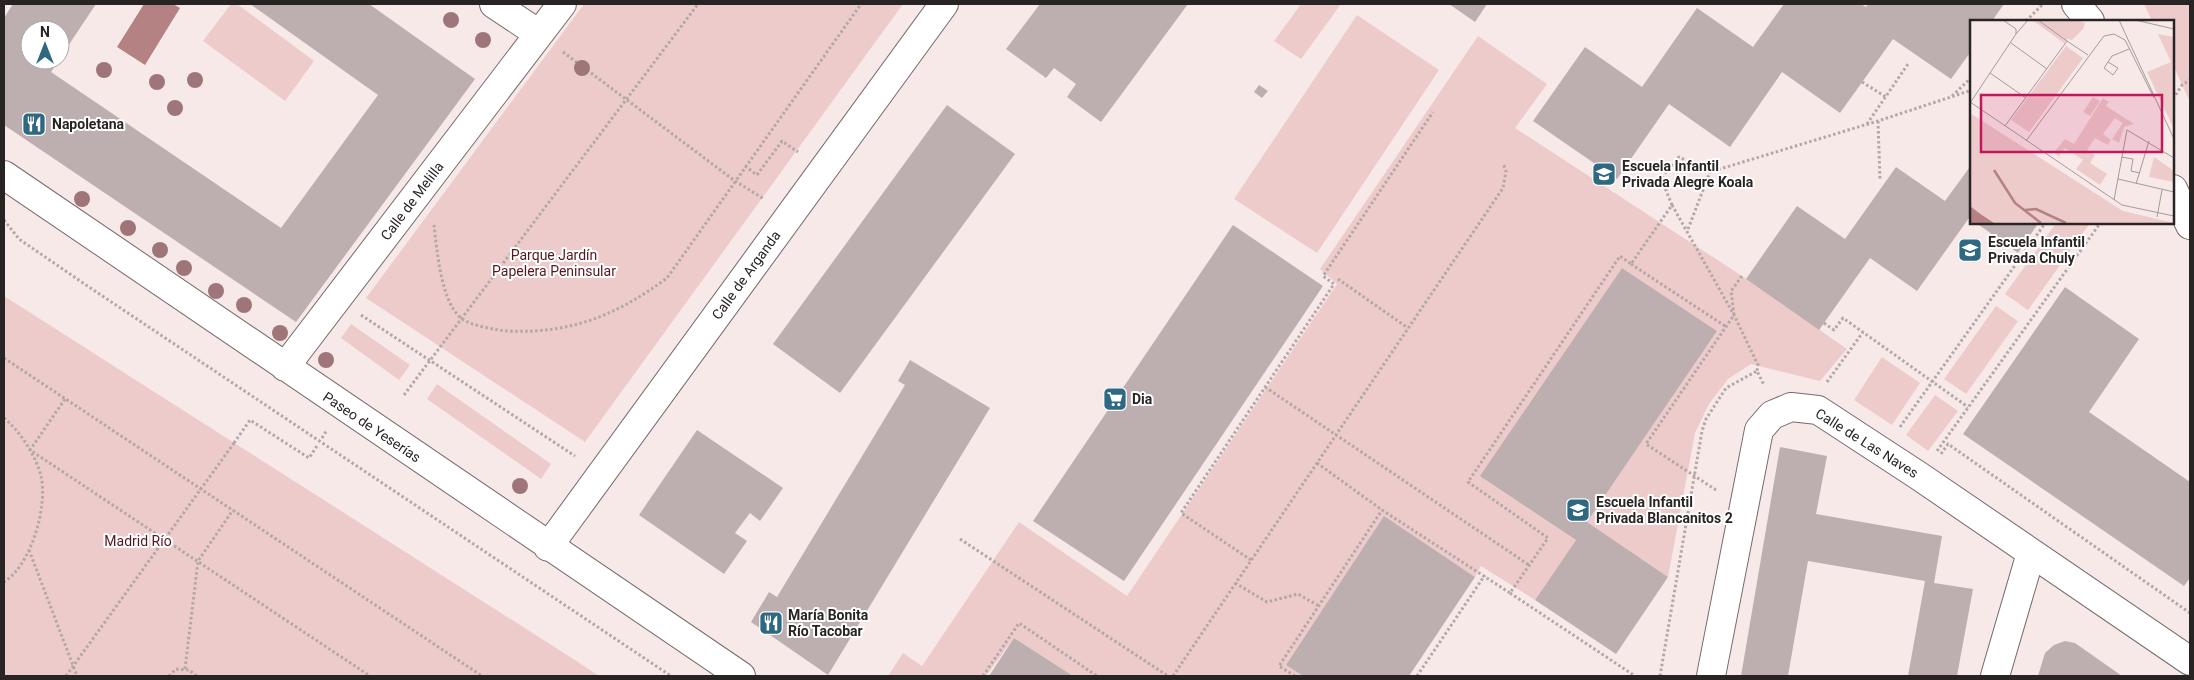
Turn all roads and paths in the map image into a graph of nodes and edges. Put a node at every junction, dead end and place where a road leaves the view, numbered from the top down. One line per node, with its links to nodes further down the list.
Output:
1 (494, 4): 12 (street)
2 (562, 4): 12 (street, Calle de Melilla)
3 (698, 4): 21 (path)
4 (861, 4): 27 (path)
5 (944, 4): 75 (street, Calle de Arganda)
6 (2043, 4): 9 (path)
7 (2076, 4): 10 (street)
8 (2089, 4): 11 (street)
9 (2027, 20)
10 (2091, 20)
11 (2092, 20)
12 (539, 34): 21 (path); 53 (street, Calle de Melilla)
13 (1908, 64): 18 (path)
14 (1970, 79): 19 (path)
15 (2190, 80): 20 (path)
16 (1862, 82): 18 (path)
17 (1970, 91): 19 (path)
18 (1886, 97): 24 (path)
19 (1952, 97): 23 (path)
20 (2174, 97)
21 (626, 100): 30 (path); 46 (path)
22 (1433, 112): 57 (path)
23 (1878, 121): 24 (path); 31 (path)
24 (1866, 125): 28 (path)
25 (800, 154): 27 (path)
26 (1503, 163): 49 (path)
27 (745, 166): 30 (path)
28 (1710, 172): 34 (path); 40 (path)
29 (4, 175): 53 (street, Paseo de Yeserías)
30 (735, 180): 33 (path); 46 (path)
31 (1880, 180)
32 (2174, 191): 39 (street)
33 (763, 199)
34 (1672, 205): 40 (path); 41 (path)
35 (433, 219): 46 (path)
36 (4, 220): 95 (path)
37 (2045, 224): 55 (path)
38 (2100, 224): 60 (path)
39 (2190, 226)
40 (1687, 229): 45 (path)
41 (1631, 264): 48 (path); 80 (path)
42 (1742, 276): 45 (path)
43 (1338, 279): 49 (path)
44 (355, 311): 52 (path)
45 (1734, 315): 48 (path); 54 (path)
46 (461, 319): 52 (path)
47 (1824, 323): 50 (path)
48 (1725, 326): 70 (path)
49 (1408, 328): 63 (path)
50 (1863, 332): 55 (path); 61 (path)
51 (4, 358): 59 (path)
52 (429, 361): 58 (path); 67 (path)
53 (286, 367): 75 (street, Paseo de Yeserías)
54 (1756, 371): 56 (path); 70 (path)
55 (1932, 381): 60 (path); 66 (path)
56 (1765, 386)
57 (1265, 387): 63 (path); 78 (path)
58 (404, 395)
59 (65, 399): 65 (path); 72 (path)
60 (1968, 407): 69 (path)
61 (1808, 408): 66 (street, Calle de Las Naves); 71 (street, Calle de Las Naves)
62 (4, 418): 65 (path)
63 (1336, 435): 68 (path); 80 (path)
64 (317, 446): 89 (path, bridge)
65 (30, 450): 76 (path); 79 (path)
66 (1882, 452): 69 (street, Calle de Las Naves)
67 (578, 458)
68 (1317, 463): 73 (path); 78 (path)
69 (1925, 468): 77 (street, Calle de Las Naves); 86 (path)
70 (1694, 476): 71 (path); 104 (path)
71 (1744, 508): 105 (street, Calle de Las Naves)
72 (233, 510): 79 (path); 94 (path)
73 (1382, 510): 81 (path); 85 (path)
74 (960, 539): 99 (path)
75 (548, 546): 96 (street, Paseo de Yeserías)
76 (29, 550): 82 (path); 90 (path)
77 (2031, 553): 87 (street, Calle de Las Naves); 106 (street)
78 (1251, 560): 83 (path)
79 (198, 561): 88 (path); 93 (path)
80 (1530, 565): 84 (path)
81 (1485, 575): 84 (path); 102 (path)
82 (4, 582)
83 (1236, 583): 85 (path); 100 (path)
84 (1510, 592): 103 (path)
85 (1319, 606): 101 (path)
86 (2190, 613)
87 (2190, 662)
88 (185, 669): 91 (path); 92 (path)
89 (66, 676)
90 (77, 676)
91 (169, 676)
92 (197, 676)
93 (370, 676)
94 (482, 676)
95 (671, 676)
96 (741, 676)
97 (983, 676): 98 (path)
98 (1097, 676)
99 (1168, 676)
100 (1173, 676)
101 (1295, 676)
102 (1417, 676)
103 (1635, 676)
104 (1660, 676)
105 (1711, 676)
106 (1995, 676)

